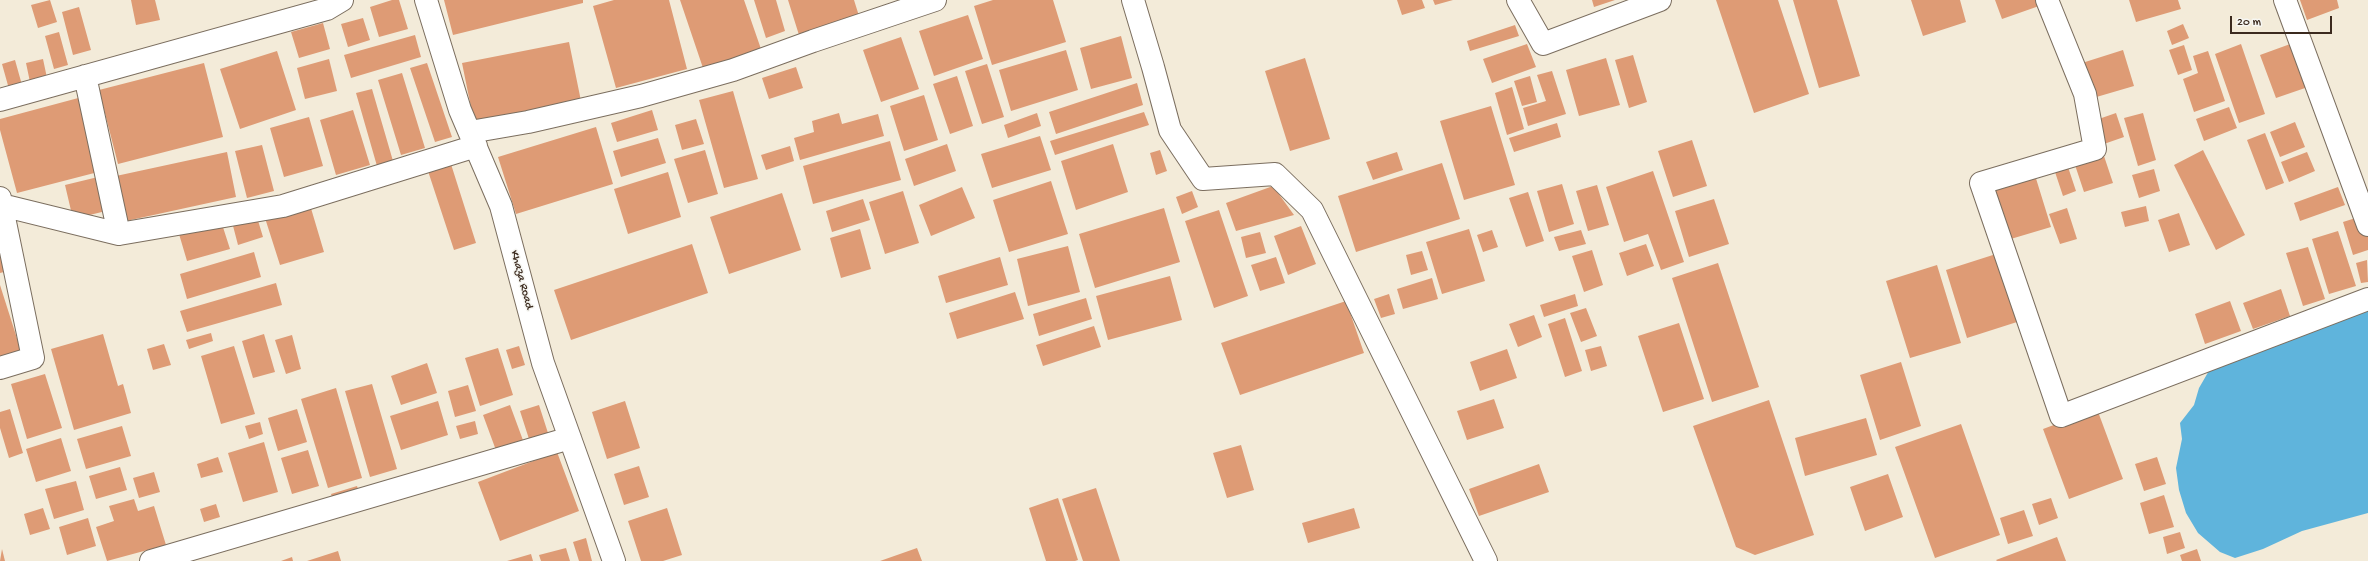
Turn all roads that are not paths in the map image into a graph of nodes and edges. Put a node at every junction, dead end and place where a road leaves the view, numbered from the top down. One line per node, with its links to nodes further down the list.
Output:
1 (342, 0): 9 (street)
2 (426, 0): 11 (street, Khaza Road)
3 (935, 0): 11 (street)
4 (1132, 0): 20 (street)
5 (1518, 0): 6 (street)
6 (1660, 0)
7 (2047, 0): 15 (street)
8 (2285, 0): 13 (street)
9 (85, 76): 10 (street); 14 (street)
10 (0, 100)
11 (473, 139): 14 (street); 17 (street, Khaza Road)
12 (1, 202): 14 (street); 16 (street)
13 (2368, 225)
14 (119, 234)
15 (2368, 299)
16 (0, 368)
17 (570, 438): 18 (street); 19 (street, Khaza Road)
18 (151, 561)
19 (614, 561)
20 (1486, 561)

